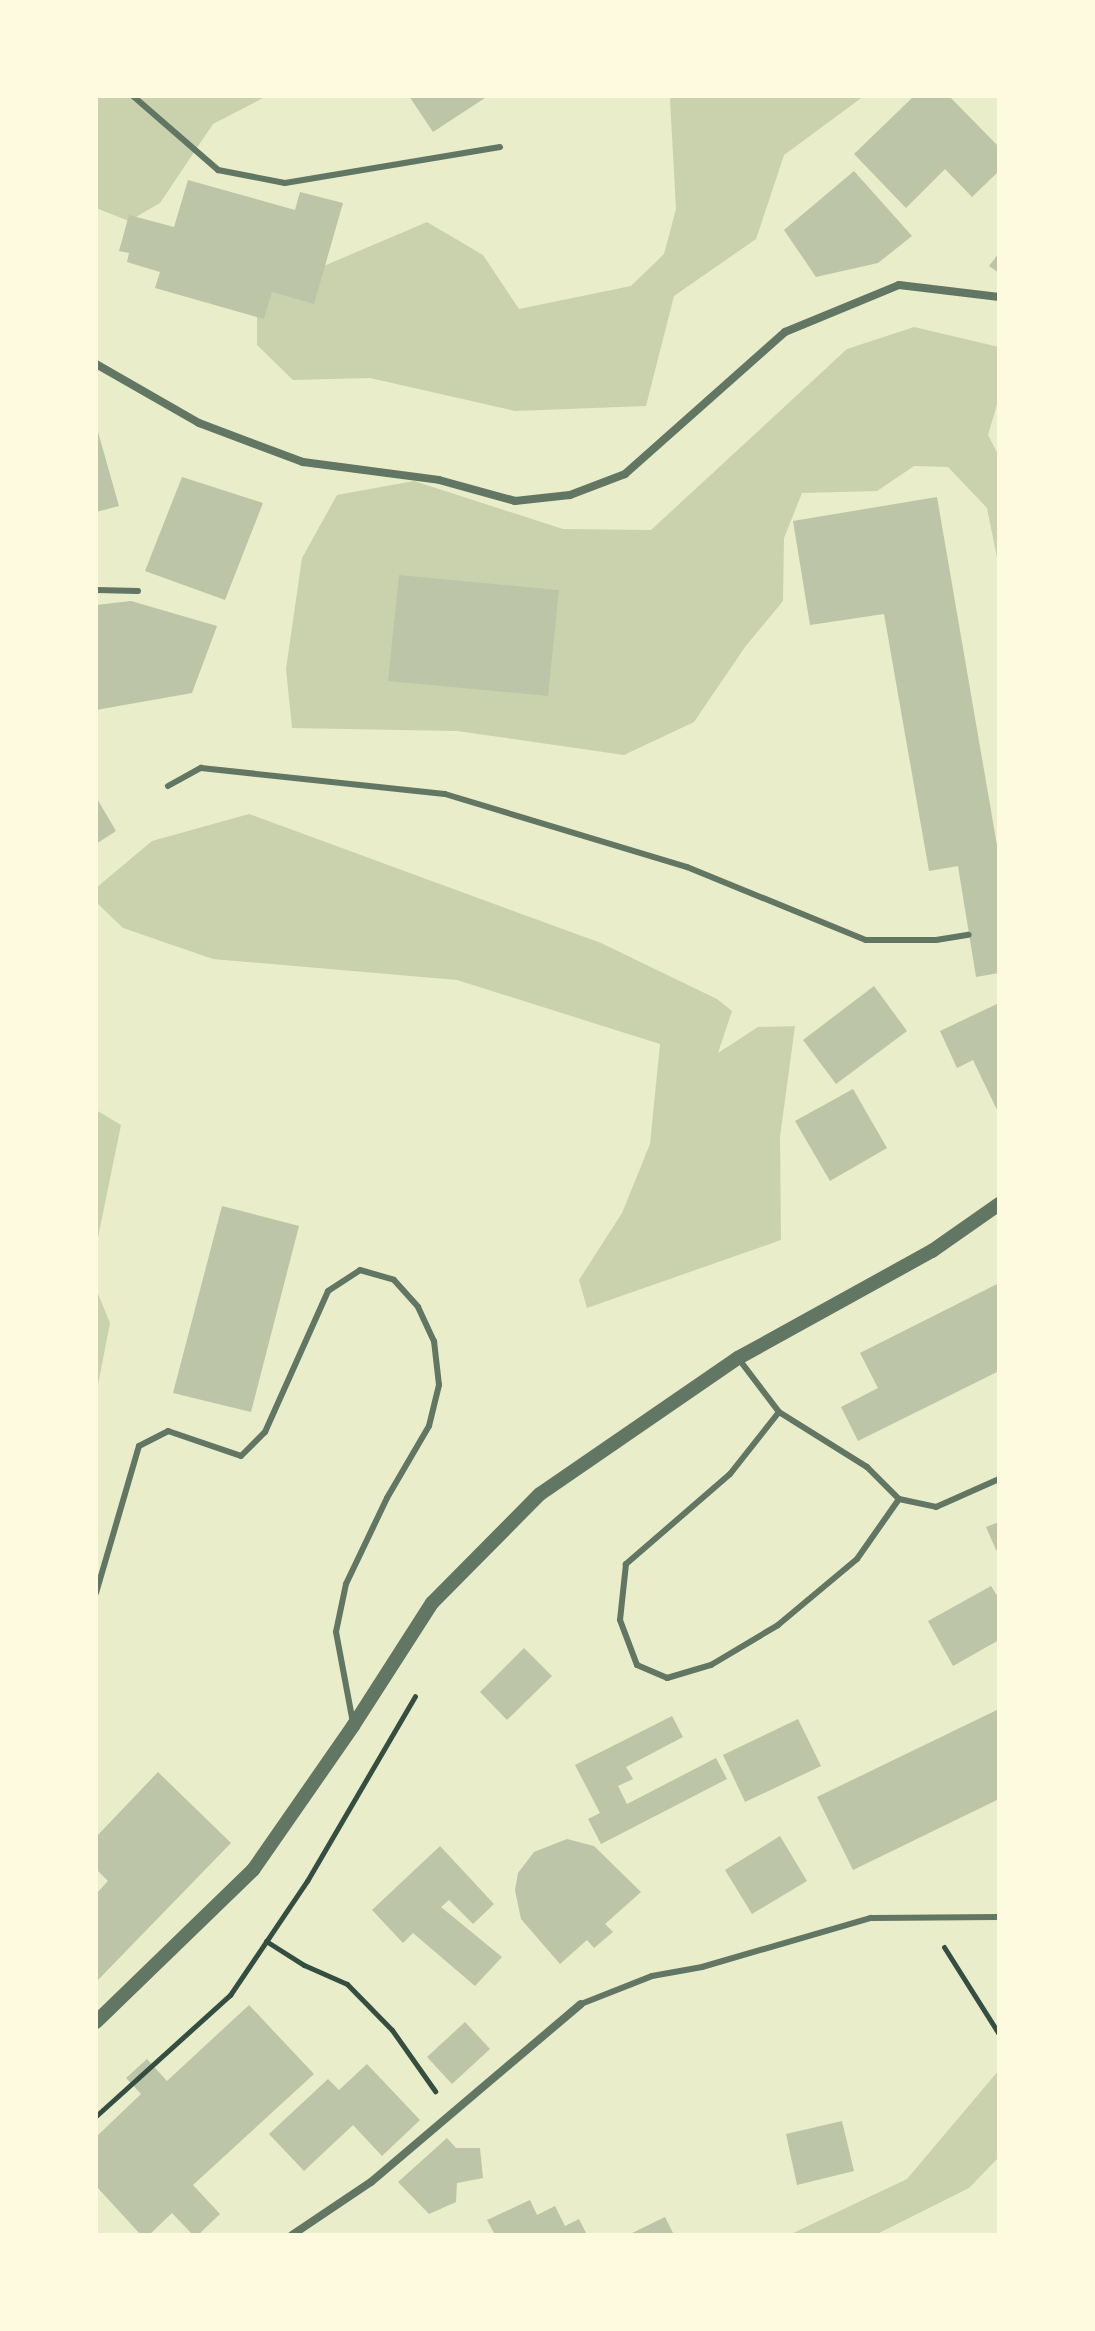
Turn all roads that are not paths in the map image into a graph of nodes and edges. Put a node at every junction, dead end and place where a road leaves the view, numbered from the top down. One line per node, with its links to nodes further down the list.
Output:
1 (133, 96): 2 (lane)
2 (500, 147)
3 (999, 297): 4 (street)
4 (96, 364)
5 (96, 590): 6 (lane)
6 (138, 591)
7 (168, 786): 8 (lane)
8 (969, 935)
9 (999, 1204): 10 (street)
10 (738, 1358): 11 (lane); 15 (street)
11 (779, 1412): 13 (lane); 13 (lane)
12 (999, 1479): 13 (lane)
13 (899, 1499)
14 (96, 1593): 15 (lane)
15 (353, 1726): 18 (street)
16 (999, 1917): 17 (lane)
17 (581, 2004): 19 (street)
18 (96, 2022)
19 (292, 2235)

